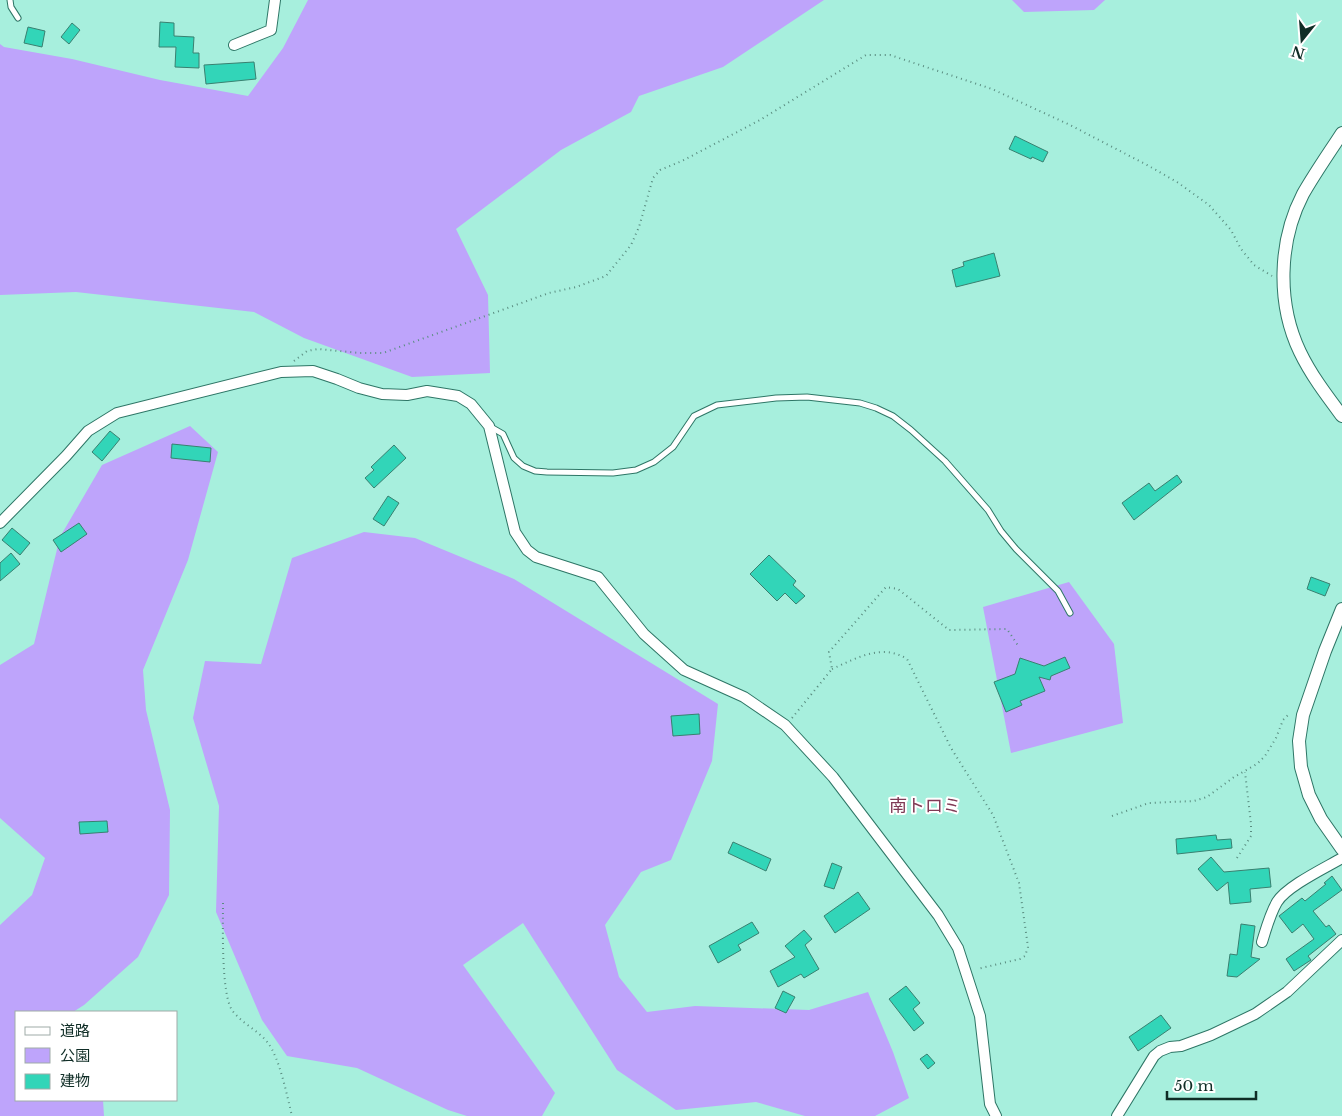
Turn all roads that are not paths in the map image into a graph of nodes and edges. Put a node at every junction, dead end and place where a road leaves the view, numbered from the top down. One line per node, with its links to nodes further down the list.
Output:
1 (10, 0): 3 (lane)
2 (275, 0): 4 (street)
3 (18, 18)
4 (234, 44)
5 (1342, 133): 6 (street)
6 (1342, 416)
7 (488, 426): 8 (street); 10 (lane); 15 (street)
8 (0, 523)
9 (1342, 610): 11 (street)
10 (1070, 613)
11 (1342, 849)
12 (1342, 858): 14 (street)
13 (1342, 940): 16 (street)
14 (1262, 942)
15 (996, 1116)
16 (1117, 1116)

